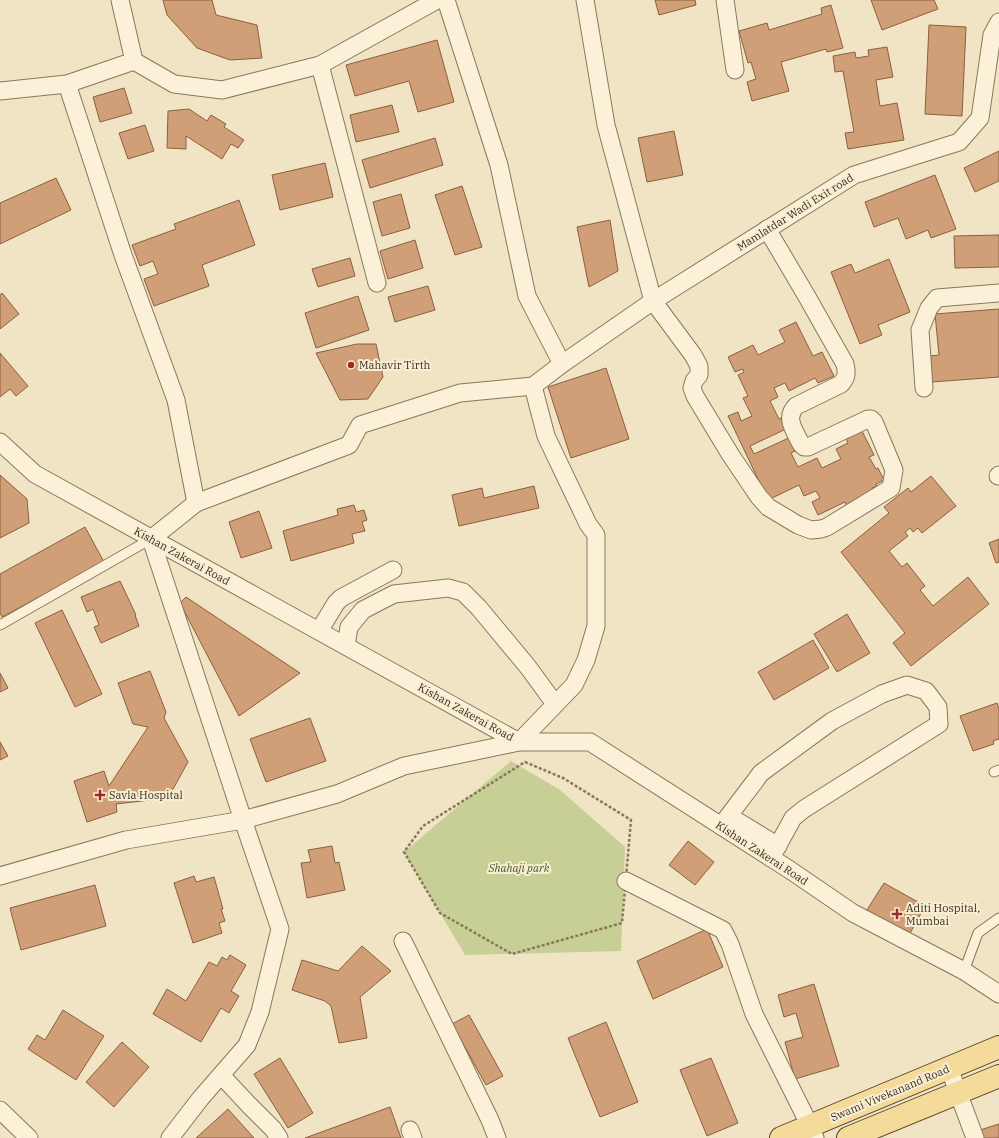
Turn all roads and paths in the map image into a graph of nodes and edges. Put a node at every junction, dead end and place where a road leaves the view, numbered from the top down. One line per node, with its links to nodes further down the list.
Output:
1 (120, 0): 7 (street)
2 (437, 0): 8 (street)
3 (446, 0): 16 (street)
4 (585, 0): 15 (street)
5 (725, 0): 9 (street)
6 (999, 22): 12 (street, Mamlatdar Wadi Exit road)
7 (134, 61): 8 (street); 10 (street)
8 (320, 65): 13 (street)
9 (735, 70)
10 (67, 84): 11 (street); 20 (street)
11 (0, 91)
12 (767, 229): 15 (street, Mamlatdar Wadi Exit road); 15 (street)
13 (377, 283)
14 (999, 293): 18 (street)
15 (653, 301): 16 (street, Mamlatdar Wadi Exit road)
16 (562, 364): 17 (street, Mamlatdar Wadi Exit road)
17 (533, 386): 20 (street); 26 (street)
18 (924, 388)
19 (0, 442): 21 (street, Kishan Zakerai Road)
20 (196, 503): 21 (street)
21 (151, 539): 23 (lane); 24 (street, Kishan Zakerai Road); 28 (street)
22 (393, 570): 24 (street)
23 (0, 625)
24 (319, 631): 25 (street, Kishan Zakerai Road)
25 (346, 646): 26 (street); 27 (street, Kishan Zakerai Road)
26 (555, 704): 27 (street)
27 (520, 742): 28 (street); 29 (street, Kishan Zakerai Road)
28 (243, 820): 31 (street); 39 (street)
29 (725, 821): 30 (street, Kishan Zakerai Road); 30 (street)
30 (775, 852): 35 (street, Kishan Zakerai Road)
31 (1, 873)
32 (626, 881): 32 (path); 43 (street)
33 (999, 918): 35 (lane)
34 (403, 941): 48 (street)
35 (964, 971): 36 (street, Kishan Zakerai Road)
36 (999, 994)
37 (999, 1047): 38 (main road, Swami Vivekanand Road)
38 (949, 1068): 41 (street); 43 (main road, Swami Vivekanand Road)
39 (221, 1075): 46 (street); 47 (street)
40 (999, 1076): 41 (main road)
41 (959, 1093): 49 (main road); 50 (street)
42 (0, 1110): 45 (street)
43 (813, 1132): 44 (main road, Swami Vivekanand Road)
44 (787, 1137)
45 (28, 1138)
46 (170, 1138)
47 (279, 1138)
48 (496, 1138)
49 (848, 1138)
50 (975, 1138)

